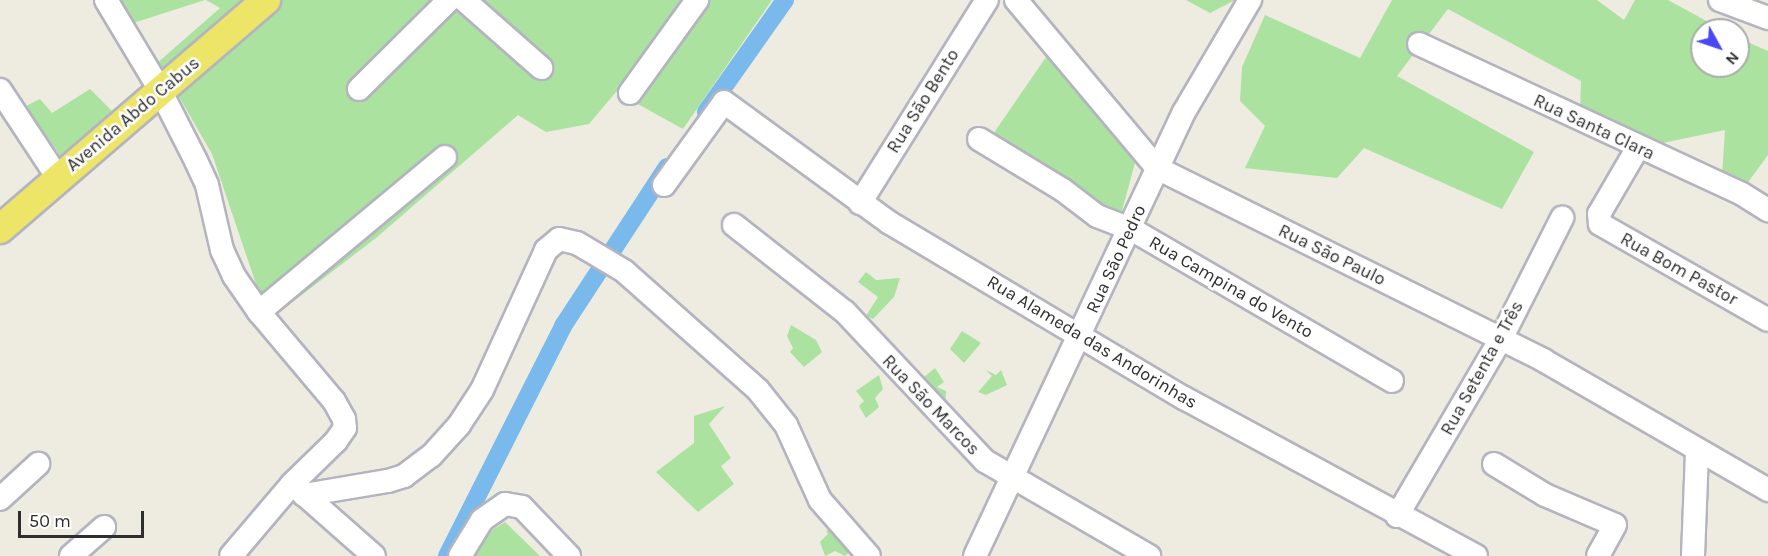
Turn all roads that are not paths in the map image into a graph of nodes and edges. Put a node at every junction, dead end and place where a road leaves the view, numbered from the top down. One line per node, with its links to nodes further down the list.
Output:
1 (106, 0): 15 (street)
2 (266, 0): 15 (main road, Avenida Abdo Cabus)
3 (449, 0): 13 (street)
4 (464, 0): 12 (street)
5 (697, 0): 16 (street)
6 (987, 0): 23 (street, Rua São Bento)
7 (1016, 0): 20 (street, Rua São Paulo)
8 (1250, 0): 20 (street, Rua São Pedro)
9 (1720, 0): 10 (street)
10 (1768, 18)
11 (1419, 45): 18 (street, Rua Santa Clara)
12 (541, 68)
13 (359, 89)
14 (0, 90): 21 (street)
15 (160, 90): 21 (main road, Avenida Abdo Cabus); 29 (street)
16 (630, 93)
17 (979, 139): 28 (street, Rua Campina do Vento)
18 (1637, 149): 24 (street, Rua Santa Clara); 30 (street, Rua Bom Pastor)
19 (445, 157): 29 (street)
20 (1157, 168): 28 (street, Rua São Pedro); 32 (street, Rua São Paulo)
21 (58, 178): 27 (main road, Avenida Abdo Cabus)
22 (664, 185): 23 (street, Rua Alameda das Andorinhas)
23 (860, 203): 31 (street, Rua Alameda das Andorinhas)
24 (1768, 210)
25 (1562, 218): 32 (street, Rua Setenta e Três)
26 (734, 225): 37 (street, Rua São Marcos)
27 (0, 229)
28 (1131, 229): 31 (street, Rua São Pedro); 33 (street, Rua Campina do Vento)
29 (259, 312): 38 (street)
30 (1768, 320)
31 (1080, 335): 37 (street, Rua São Pedro); 41 (street, Rua Alameda das Andorinhas)
32 (1500, 339): 34 (street, Rua São Paulo); 41 (street, Rua Setenta e Três)
33 (1392, 381)
34 (1697, 450): 39 (street, Rua São Paulo); 53 (street)
35 (38, 464): 40 (street)
36 (1494, 464): 52 (street)
37 (1012, 477): 49 (street, Rua São Pedro); 50 (street, Rua São Marcos)
38 (298, 490): 44 (street); 45 (street); 48 (street)
39 (1768, 490)
40 (0, 499)
41 (1397, 516): 51 (street, Rua Alameda das Andorinhas)
42 (105, 527): 43 (street)
43 (71, 556)
44 (231, 556)
45 (374, 556)
46 (460, 556): 47 (street)
47 (569, 556)
48 (869, 556)
49 (975, 556)
50 (1149, 556)
51 (1476, 556)
52 (1598, 556)
53 (1693, 556)

